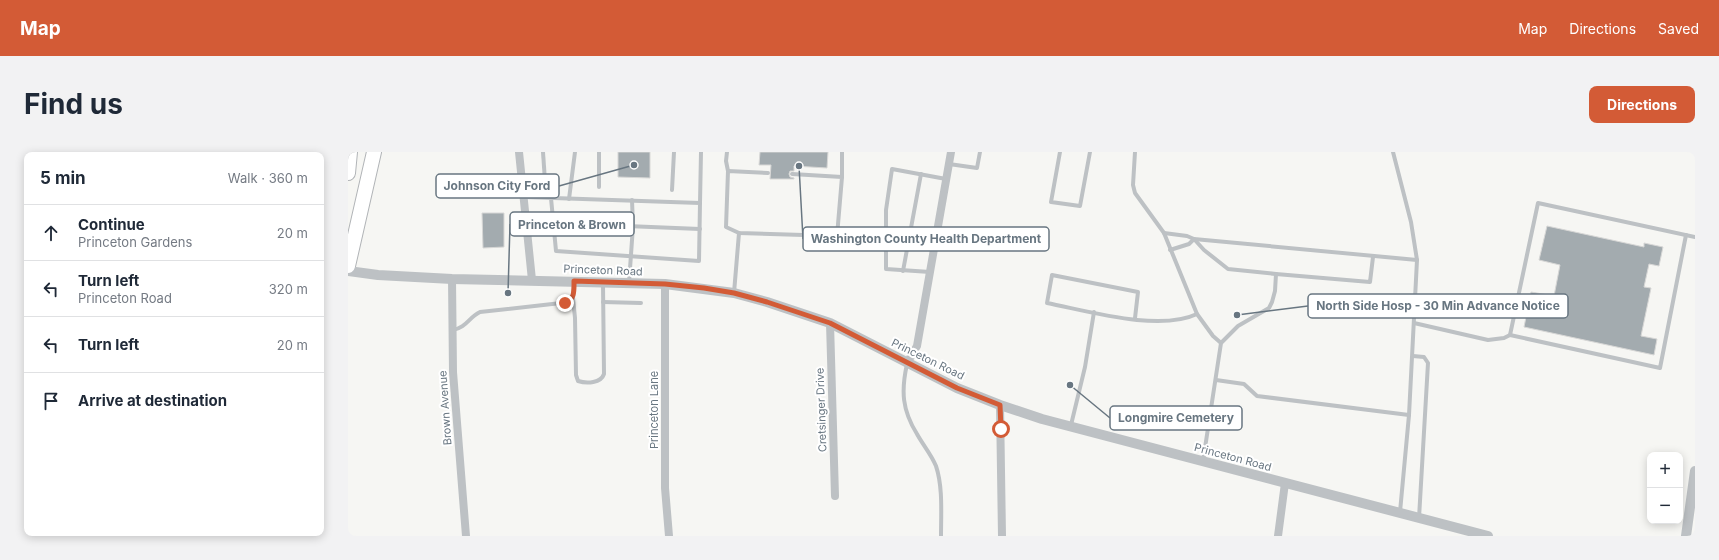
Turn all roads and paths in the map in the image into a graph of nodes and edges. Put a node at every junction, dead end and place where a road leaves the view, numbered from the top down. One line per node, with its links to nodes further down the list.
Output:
1 (350, 152): 19 (highway)
2 (374, 152): 45 (highway)
3 (519, 152): 28 (street)
4 (543, 152): 25 (lane)
5 (575, 152): 30 (lane)
6 (599, 152): 26 (lane)
7 (674, 152): 27 (lane)
8 (701, 152): 32 (lane)
9 (727, 152): 18 (lane)
10 (842, 152): 23 (lane)
11 (951, 152): 17 (street)
12 (980, 152): 17 (lane)
13 (1060, 152): 14 (lane)
14 (1090, 152)
15 (1135, 152): 37 (lane)
16 (1393, 152): 44 (lane)
17 (949, 164): 24 (street)
18 (728, 171): 20 (lane); 36 (lane)
19 (348, 173)
20 (768, 173)
21 (792, 174): 23 (lane)
22 (921, 174): 24 (lane); 47 (lane); 47 (lane)
23 (842, 177): 36 (lane)
24 (946, 179): 48 (street)
25 (546, 181)
26 (599, 187)
27 (672, 190)
28 (524, 197): 29 (lane); 51 (street)
29 (551, 198): 30 (lane); 33 (lane)
30 (569, 198): 31 (lane)
31 (632, 200): 32 (lane); 34 (lane)
32 (700, 203): 35 (lane)
33 (553, 223): 34 (lane); 42 (lane)
34 (633, 226): 35 (lane); 42 (lane)
35 (700, 229): 42 (lane)
36 (739, 233): 56 (lane)
37 (1164, 233): 40 (lane); 41 (lane)
38 (1686, 235): 39 (lane); 66 (lane); 66 (lane)
39 (1695, 237)
40 (1194, 240): 41 (lane); 43 (lane); 49 (lane)
41 (1170, 250): 61 (lane)
42 (631, 256): 54 (lane)
43 (1373, 257): 44 (lane); 49 (lane)
44 (1417, 260): 64 (lane)
45 (348, 266)
46 (348, 271): 50 (street, Princeton Road)
47 (903, 271): 48 (lane)
48 (930, 272): 69 (street)
49 (1276, 274): 67 (lane)
50 (452, 278): 51 (street, Princeton Road); 65 (street, Brown Avenue)
51 (532, 280): 52 (street, Princeton Road)
52 (574, 281): 53 (street, Princeton Road); 57 (lane)
53 (603, 282): 54 (street, Princeton Road); 58 (lane)
54 (629, 283): 55 (street, Princeton Road)
55 (665, 284): 56 (street, Princeton Road); 81 (street, Princeton Lane)
56 (734, 293): 63 (street, Princeton Road)
57 (573, 298): 58 (lane); 65 (lane)
58 (603, 302): 59 (lane)
59 (641, 303)
60 (1094, 312): 62 (lane); 62 (lane); 73 (lane)
61 (1197, 314): 62 (lane); 67 (lane)
62 (1136, 318)
63 (830, 323): 69 (street, Princeton Road); 77 (street, Cretsinger Drive)
64 (1414, 323): 66 (lane); 68 (lane)
65 (452, 330): 80 (street, Brown Avenue)
66 (1510, 335)
67 (1221, 343): 70 (lane)
68 (1413, 356): 72 (lane); 79 (lane)
69 (907, 363): 71 (street, Princeton Road); 82 (lane)
70 (1216, 380): 72 (lane); 74 (lane)
71 (1000, 405): 73 (street, Princeton Road); 83 (street)
72 (1409, 415): 78 (lane)
73 (1071, 427): 74 (street, Princeton Road)
74 (1203, 462): 76 (street, Princeton Road)
75 (1695, 471): 86 (street)
76 (1285, 483): 78 (street, Princeton Road); 84 (street)
77 (835, 496)
78 (1400, 514): 79 (street, Princeton Road)
79 (1418, 518): 85 (street, Princeton Road)
80 (466, 536)
81 (669, 536)
82 (941, 536)
83 (1002, 536)
84 (1278, 536)
85 (1488, 536)
86 (1686, 536)

